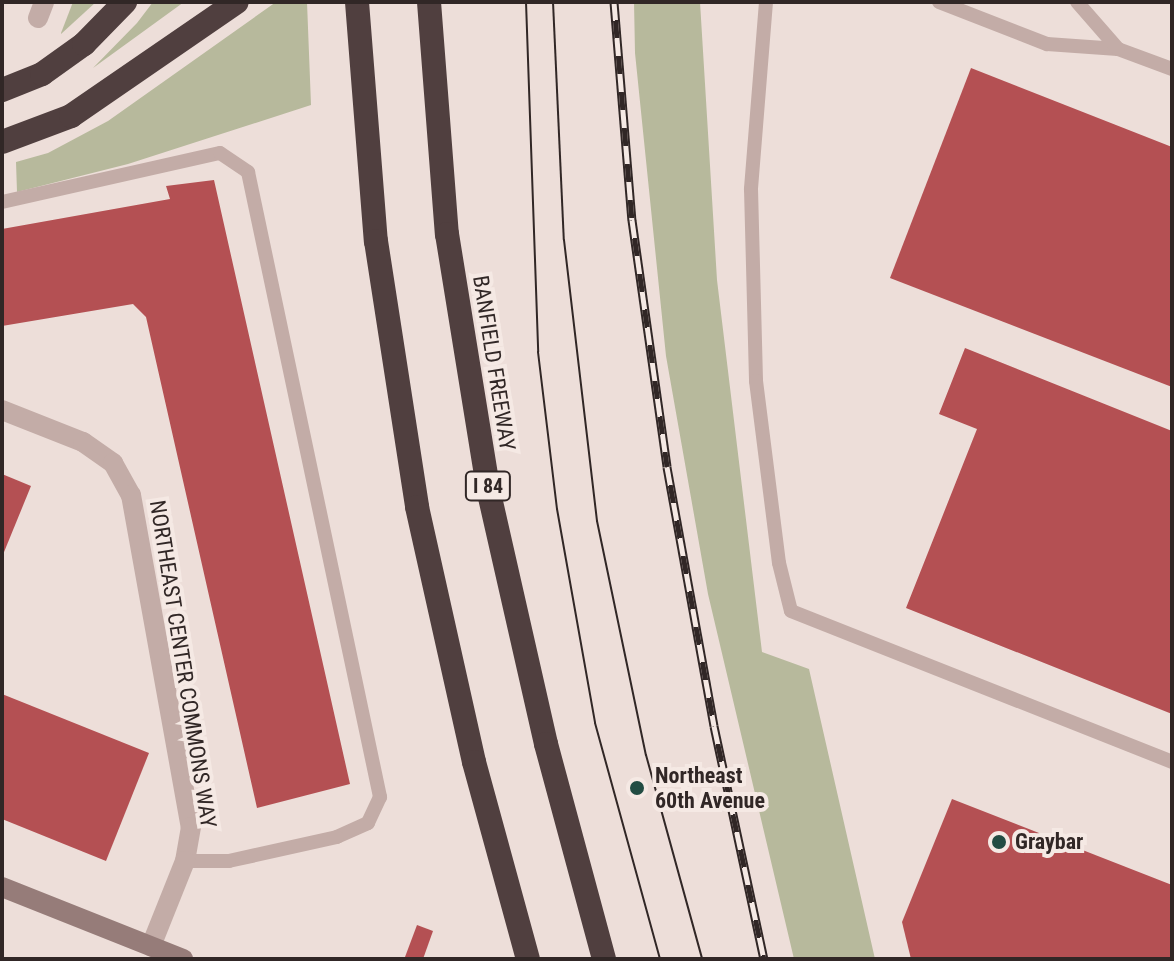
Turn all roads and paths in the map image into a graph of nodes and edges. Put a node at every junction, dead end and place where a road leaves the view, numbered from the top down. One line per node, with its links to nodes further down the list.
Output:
1 (125, 2): 10 (highway)
2 (237, 2): 11 (highway)
3 (357, 2): 19 (highway)
4 (429, 2): 20 (highway, BANFIELD FREEWAY / I 84)
5 (766, 2): 14 (lane)
6 (939, 2): 8 (lane)
7 (1077, 2): 8 (lane)
8 (1118, 49): 9 (lane)
9 (1172, 69)
10 (2, 90)
11 (2, 142)
12 (2, 202): 15 (lane)
13 (2, 410): 15 (street, NORTHEAST CENTER COMMONS WAY)
14 (1172, 762)
15 (185, 861): 17 (street, NORTHEAST CENTER COMMONS WAY)
16 (2, 887): 17 (main road)
17 (151, 946): 18 (main road)
18 (183, 959)
19 (528, 959)
20 (604, 959)

